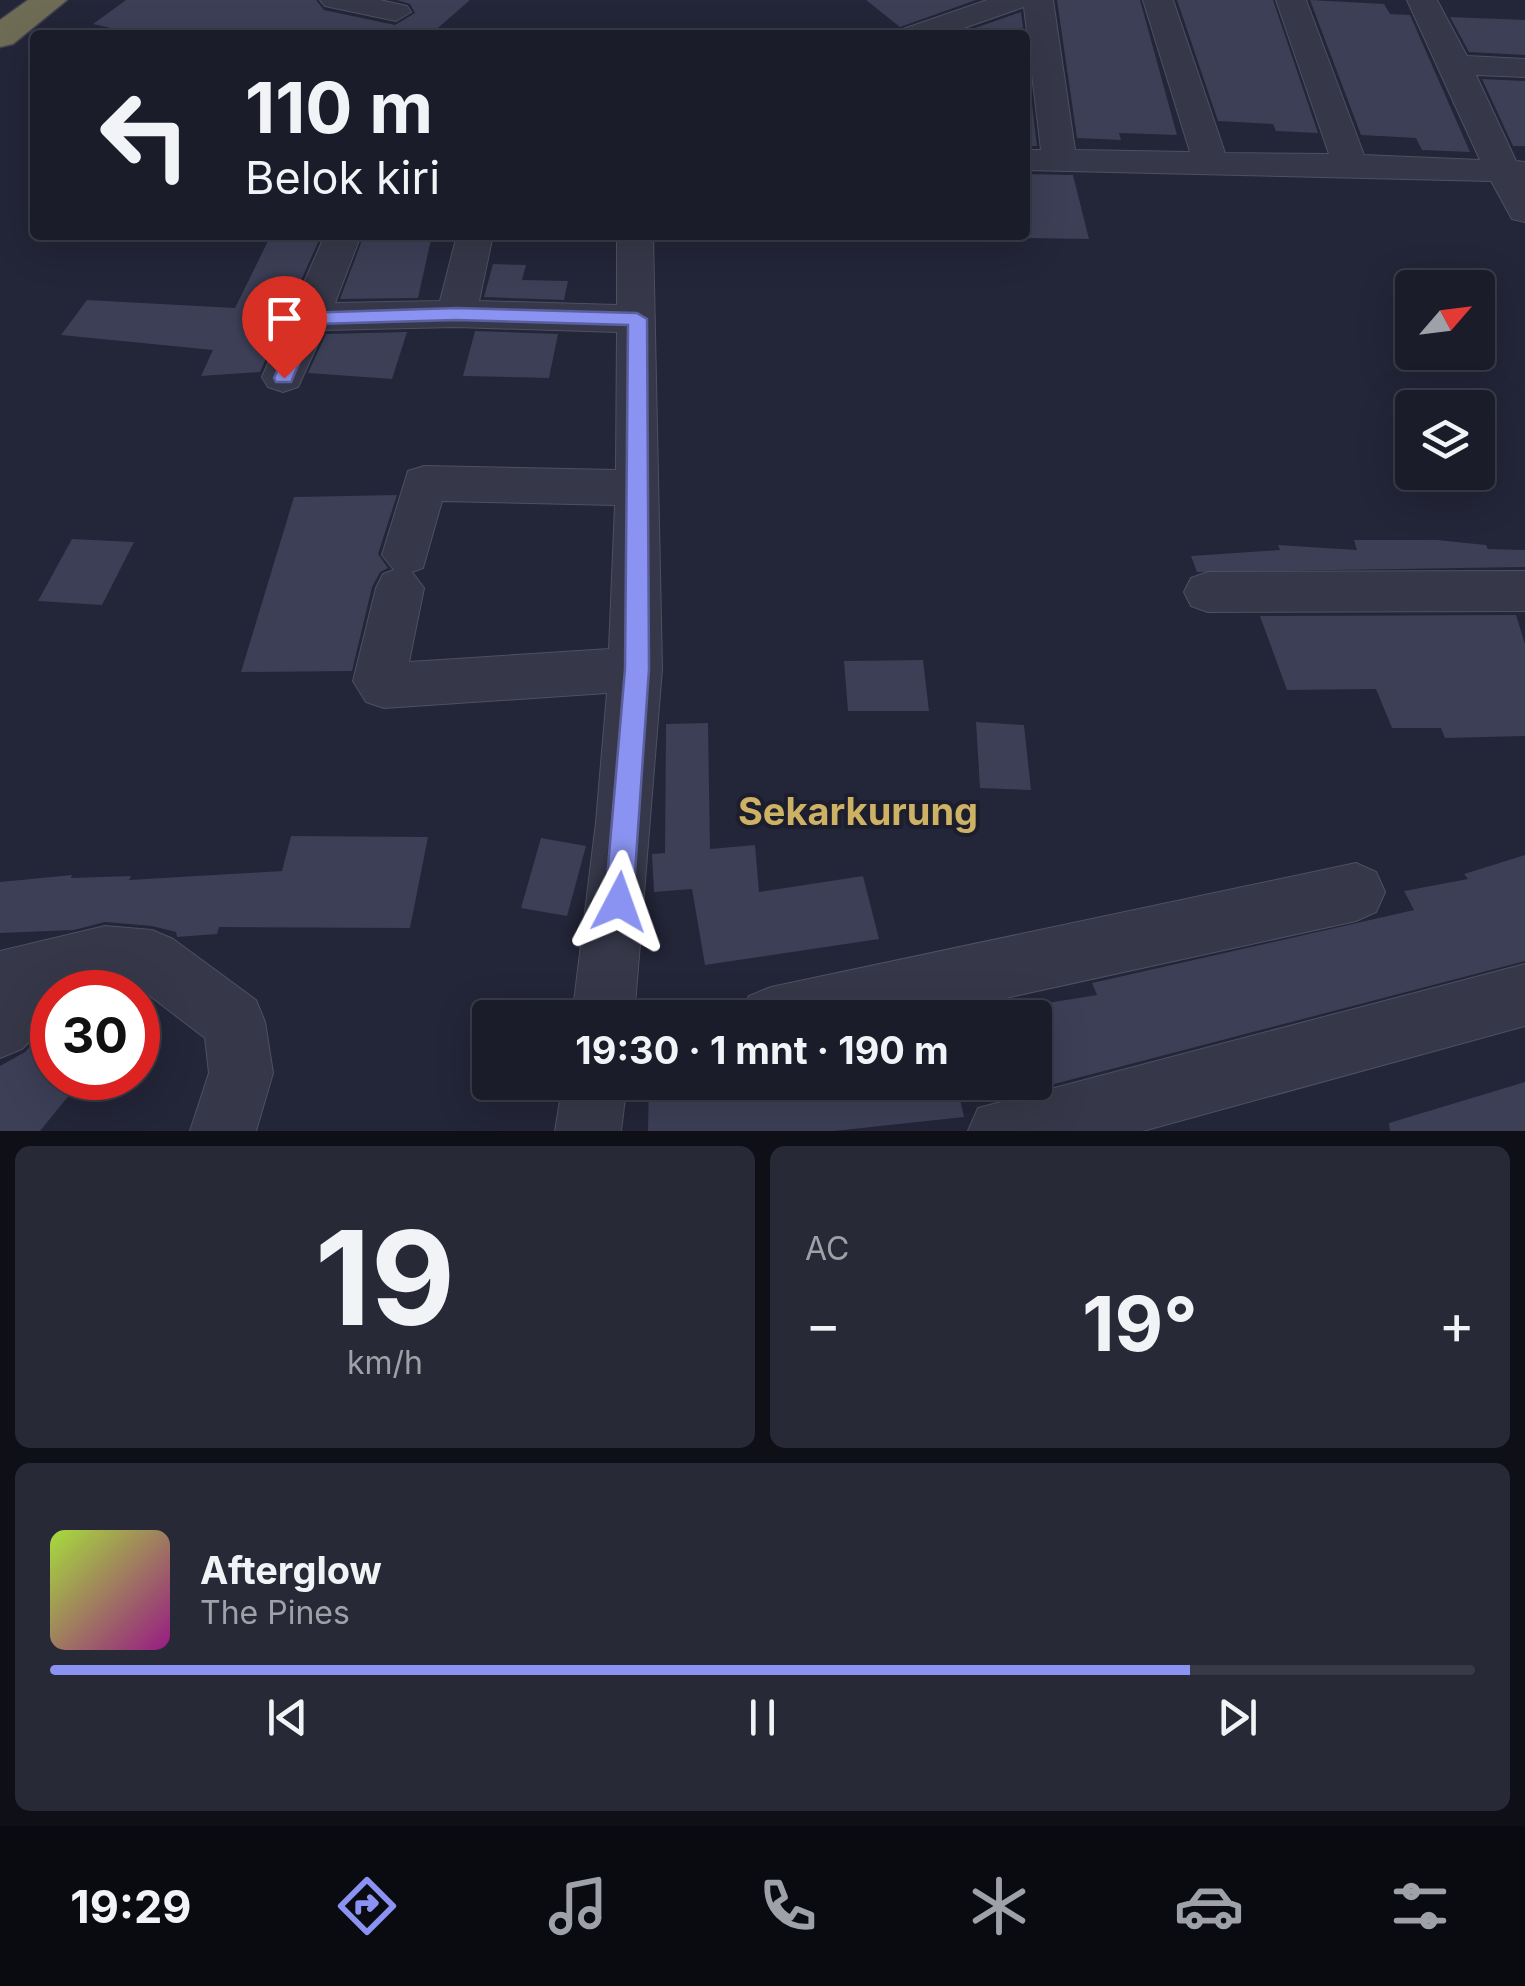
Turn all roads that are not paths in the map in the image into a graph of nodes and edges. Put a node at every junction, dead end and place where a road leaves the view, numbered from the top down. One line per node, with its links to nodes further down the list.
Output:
1 (50, 0): 11 (highway)
2 (336, 0): 8 (street)
3 (1016, 0): 10 (street)
4 (1038, 0): 14 (street)
5 (1158, 0): 15 (street)
6 (1291, 0): 16 (street)
7 (1422, 0): 12 (street)
8 (404, 6): 9 (street)
9 (375, 30)
10 (929, 30)
11 (0, 36)
12 (1456, 66): 13 (street); 17 (street)
13 (1525, 68)
14 (1042, 160): 15 (street)
15 (1211, 164): 16 (street)
16 (1350, 164): 17 (street)
17 (1513, 172): 18 (street)
18 (1525, 211)
19 (341, 240): 23 (street)
20 (475, 240): 22 (street)
21 (634, 240): 24 (street)
22 (456, 314): 23 (street); 24 (street)
23 (310, 318): 25 (street)
24 (637, 319): 26 (street)
25 (284, 378)
26 (638, 488): 29 (street); 29 (street)
27 (1208, 592): 28 (street)
28 (1525, 592)
29 (637, 669): 33 (street)
30 (1356, 892): 34 (street)
31 (28, 976): 35 (street); 37 (street)
32 (1525, 995): 39 (street)
33 (606, 1000)
34 (855, 1000)
35 (0, 1027)
36 (592, 1100): 38 (street)
37 (223, 1131)
38 (588, 1131)
39 (1001, 1131)

